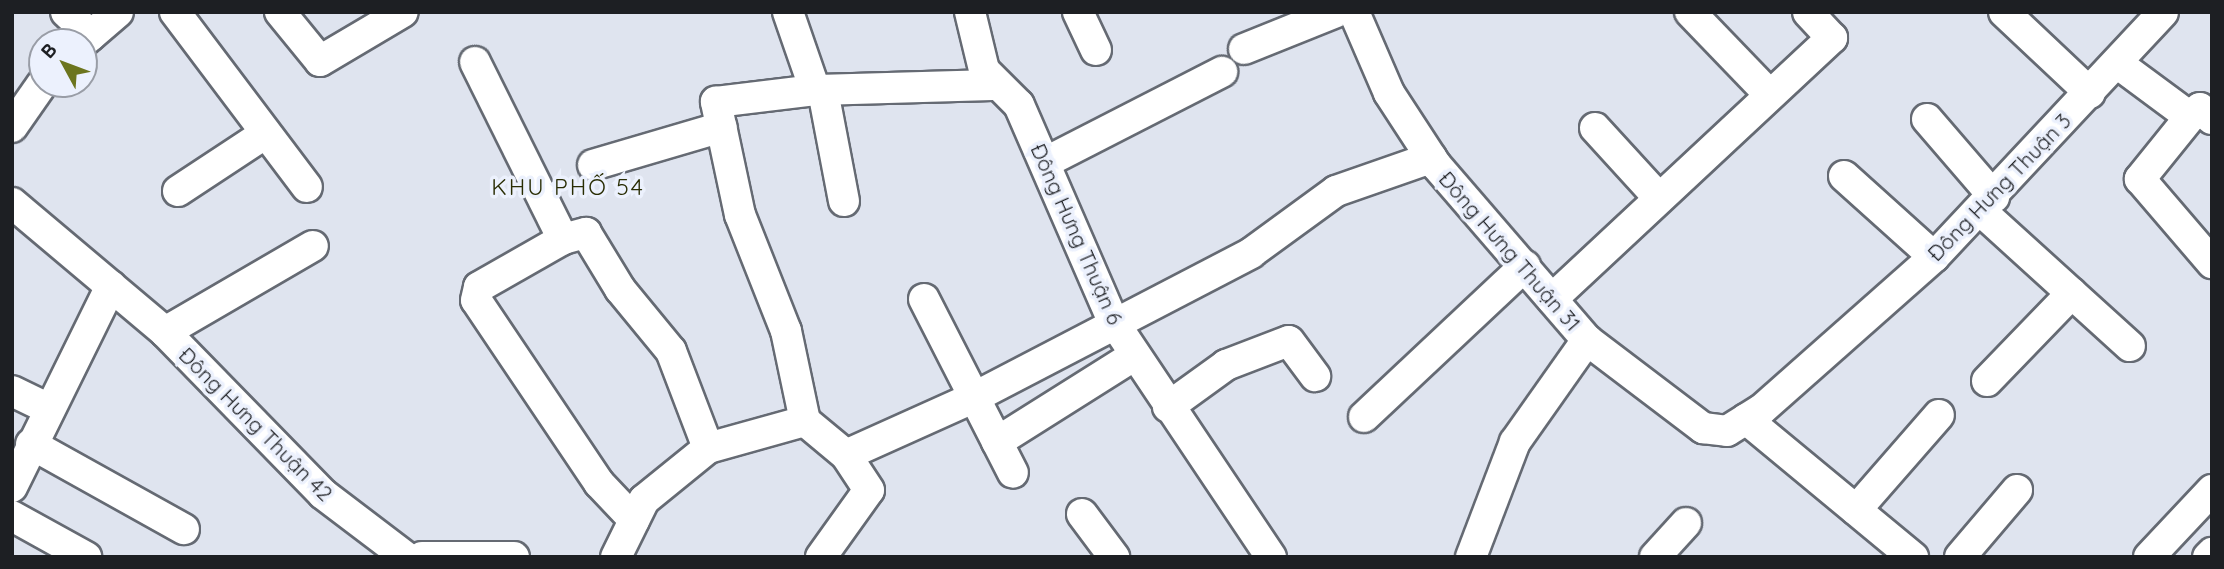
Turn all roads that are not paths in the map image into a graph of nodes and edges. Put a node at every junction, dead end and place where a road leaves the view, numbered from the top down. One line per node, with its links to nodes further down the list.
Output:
1 (66, 12): 14 (street)
2 (118, 12): 15 (street)
3 (175, 12): 31 (street)
4 (280, 12): 5 (street)
5 (403, 12)
6 (788, 12): 22 (street)
7 (970, 12): 21 (street, Đông Hưng Thuận 6)
8 (1078, 12): 17 (street)
9 (1690, 12): 24 (street)
10 (1808, 12): 24 (street)
11 (2004, 12): 23 (street)
12 (2163, 12): 19 (street, Đông Hưng Thuận 3)
13 (1352, 13): 16 (street); 32 (street, Đông Hưng Thuận 31)
14 (79, 28)
15 (98, 29)
16 (1244, 49)
17 (1096, 50)
18 (475, 62): 42 (street)
19 (2117, 63): 23 (street, Đông Hưng Thuận 3); 27 (street)
20 (1222, 72): 33 (street)
21 (995, 85): 22 (street); 33 (street, Đông Hưng Thuận 6)
22 (819, 90): 26 (street); 39 (street)
23 (2090, 93): 41 (street, Đông Hưng Thuận 3)
24 (1769, 94): 38 (street)
25 (32, 98): 29 (street)
26 (719, 114): 34 (street); 64 (street)
27 (2201, 118): 45 (street)
28 (1927, 119): 41 (street)
29 (12, 127)
30 (1595, 128): 38 (street)
31 (266, 133): 36 (street); 37 (street)
32 (1431, 158): 46 (street, Đông Hưng Thuận 31); 51 (street)
33 (1046, 162): 51 (street, Đông Hưng Thuận 6)
34 (593, 164)
35 (1844, 176): 44 (street)
36 (307, 187)
37 (178, 191)
38 (1659, 198): 50 (street)
39 (844, 201)
40 (12, 203): 47 (street, Đông Hưng Thuận 42)
41 (1987, 204): 44 (street, Đông Hưng Thuận 3); 48 (street)
42 (563, 239): 68 (street); 77 (street)
43 (313, 246): 52 (street)
44 (1934, 257): 65 (street, Đông Hưng Thuận 3)
45 (2212, 263)
46 (1525, 266): 50 (street, Đông Hưng Thuận 31); 63 (street)
47 (111, 286): 52 (street, Đông Hưng Thuận 42); 61 (street)
48 (2072, 293): 54 (street); 57 (street)
49 (924, 299): 59 (street)
50 (1552, 299): 53 (street, Đông Hưng Thuận 31)
51 (1113, 321): 55 (street, Đông Hưng Thuận 6); 59 (street)
52 (165, 332): 81 (street, Đông Hưng Thuận 42)
53 (1587, 340): 65 (street, Đông Hưng Thuận 31); 88 (street)
54 (2130, 346)
55 (1135, 355): 60 (street, Đông Hưng Thuận 6); 66 (street)
56 (1315, 376): 60 (street)
57 (1987, 381)
58 (12, 391): 61 (street)
59 (973, 398): 66 (street); 69 (street)
60 (1168, 407): 87 (street, Đông Hưng Thuận 6)
61 (47, 408): 67 (street)
62 (1939, 415): 74 (street)
63 (1364, 417)
64 (805, 421): 68 (street); 69 (street)
65 (1736, 425): 74 (street)
66 (996, 442): 70 (street)
67 (31, 444): 71 (street); 79 (street)
68 (708, 447): 77 (street)
69 (846, 455): 85 (street)
70 (1013, 473)
71 (12, 487)
72 (2017, 490): 91 (street)
73 (2212, 490): 92 (street)
74 (1856, 510): 90 (street)
75 (1082, 514): 86 (street)
76 (12, 516): 80 (street)
77 (634, 520): 84 (street)
78 (1686, 523): 89 (street)
79 (184, 529)
80 (86, 557)
81 (405, 557)
82 (422, 557): 83 (street)
83 (514, 557)
84 (616, 557)
85 (821, 557)
86 (1114, 557)
87 (1271, 557)
88 (1471, 557)
89 (1655, 557)
90 (1913, 557)
91 (1960, 557)
92 (2150, 557)

